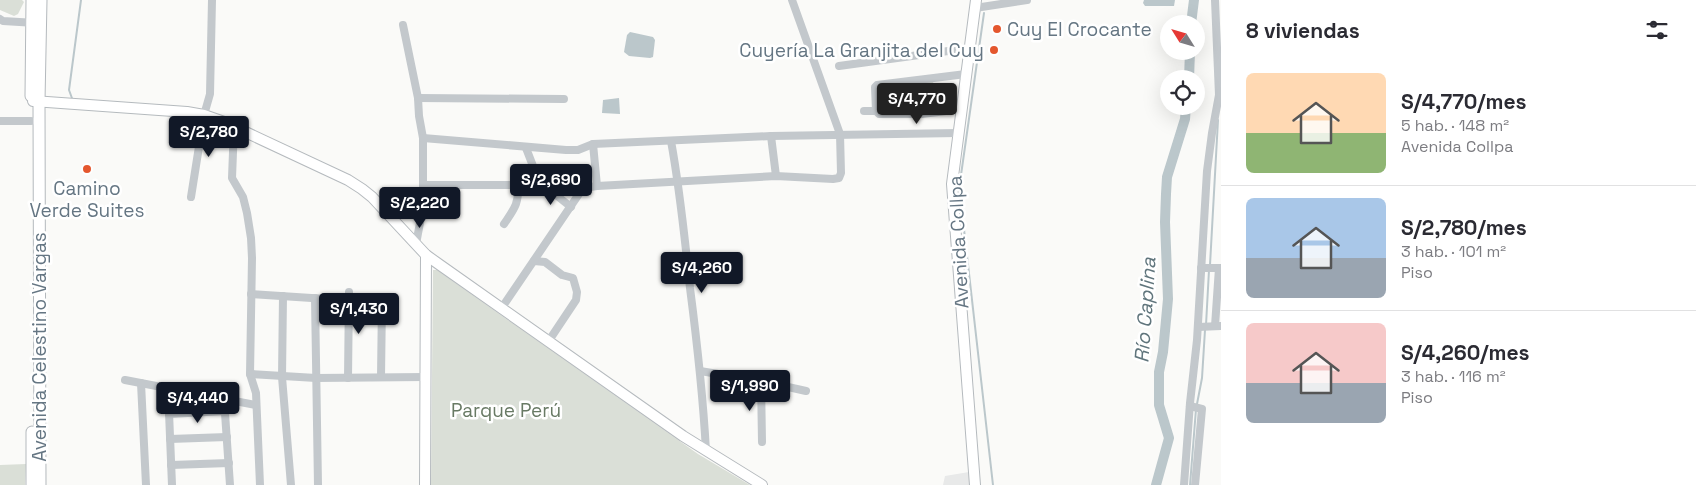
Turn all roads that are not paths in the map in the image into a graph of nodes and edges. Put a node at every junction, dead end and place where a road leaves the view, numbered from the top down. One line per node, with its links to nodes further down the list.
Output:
1 (32, 0): 9 (highway, Avenida Celestino Vargas)
2 (41, 0): 9 (highway, Avenida Celestino Vargas)
3 (212, 0): 20 (street)
4 (792, 0): 25 (street)
5 (1027, 0): 7 (street)
6 (1215, 0): 45 (street)
7 (976, 4): 11 (main road, Avenida Collpa)
8 (0, 19): 9 (street)
9 (36, 23): 16 (highway, Avenida Celestino Vargas)
10 (403, 25): 14 (street)
11 (970, 48): 12 (street); 13 (main road, Avenida Collpa)
12 (839, 66)
13 (966, 74): 17 (main road, Avenida Collpa); 19 (street)
14 (418, 98): 15 (street); 28 (street)
15 (564, 99)
16 (35, 101): 20 (main road); 22 (highway, Avenida Celestino Vargas); 26 (highway, Avenida Celestino Vargas)
17 (962, 109): 19 (street); 24 (main road, Avenida Collpa)
18 (864, 111): 19 (street)
19 (876, 111)
20 (204, 115): 23 (main road); 39 (street)
21 (0, 121): 22 (street)
22 (31, 122): 26 (highway, Avenida Celestino Vargas)
23 (234, 126): 42 (main road); 47 (street)
24 (958, 133): 25 (street); 89 (main road, Avenida Collpa)
25 (840, 134): 27 (street); 32 (street)
26 (35, 136): 74 (highway, Avenida Celestino Vargas)
27 (771, 136): 29 (street); 32 (street)
28 (423, 138): 31 (street); 34 (street)
29 (671, 141): 30 (street); 33 (street)
30 (593, 144): 31 (street); 36 (street)
31 (526, 148): 37 (street)
32 (776, 176): 33 (street)
33 (678, 181): 36 (street); 55 (street)
34 (424, 185): 35 (street); 42 (street)
35 (518, 185): 37 (street); 41 (street)
36 (597, 186): 38 (street)
37 (546, 187): 38 (street); 40 (street)
38 (583, 188): 40 (street)
39 (191, 197)
40 (571, 207): 44 (street)
41 (504, 224)
42 (416, 244): 43 (main road)
43 (426, 255): 52 (main road); 59 (main road)
44 (534, 261): 52 (street); 54 (street)
45 (1212, 268): 53 (street); 53 (street)
46 (349, 292): 51 (street)
47 (251, 294): 48 (street); 56 (street)
48 (282, 296): 49 (street); 57 (street)
49 (315, 298): 50 (street); 60 (street)
50 (327, 299)
51 (349, 302): 58 (street); 61 (street)
52 (501, 309): 54 (main road)
53 (1209, 327): 69 (street)
54 (548, 342): 76 (main road)
55 (700, 371): 63 (street); 76 (street)
56 (250, 374): 57 (street); 68 (street)
57 (282, 376): 60 (street); 85 (street)
58 (381, 377): 59 (street); 61 (street)
59 (425, 377): 87 (main road)
60 (316, 378): 61 (street); 86 (street)
61 (348, 378)
62 (125, 380): 64 (street)
63 (761, 381): 66 (street); 75 (street)
64 (141, 383): 65 (street); 81 (street)
65 (168, 388): 67 (street); 71 (street)
66 (806, 391)
67 (224, 399): 68 (street); 70 (street)
68 (256, 405): 84 (street)
69 (1194, 406): 90 (street); 91 (street)
70 (225, 411): 71 (street); 72 (street)
71 (169, 414): 73 (street)
72 (227, 437): 73 (street); 77 (street)
73 (170, 439): 78 (street)
74 (36, 441): 79 (highway, Avenida Celestino Vargas); 80 (highway, Avenida Celestino Vargas)
75 (762, 442)
76 (706, 451): 88 (main road)
77 (229, 463): 78 (street); 83 (street)
78 (172, 465): 82 (street)
79 (32, 485)
80 (40, 485)
81 (146, 485)
82 (172, 485)
83 (230, 485)
84 (260, 485)
85 (291, 485)
86 (318, 485)
87 (425, 485)
88 (762, 485)
89 (975, 485)
90 (1184, 485)
91 (1195, 485)

